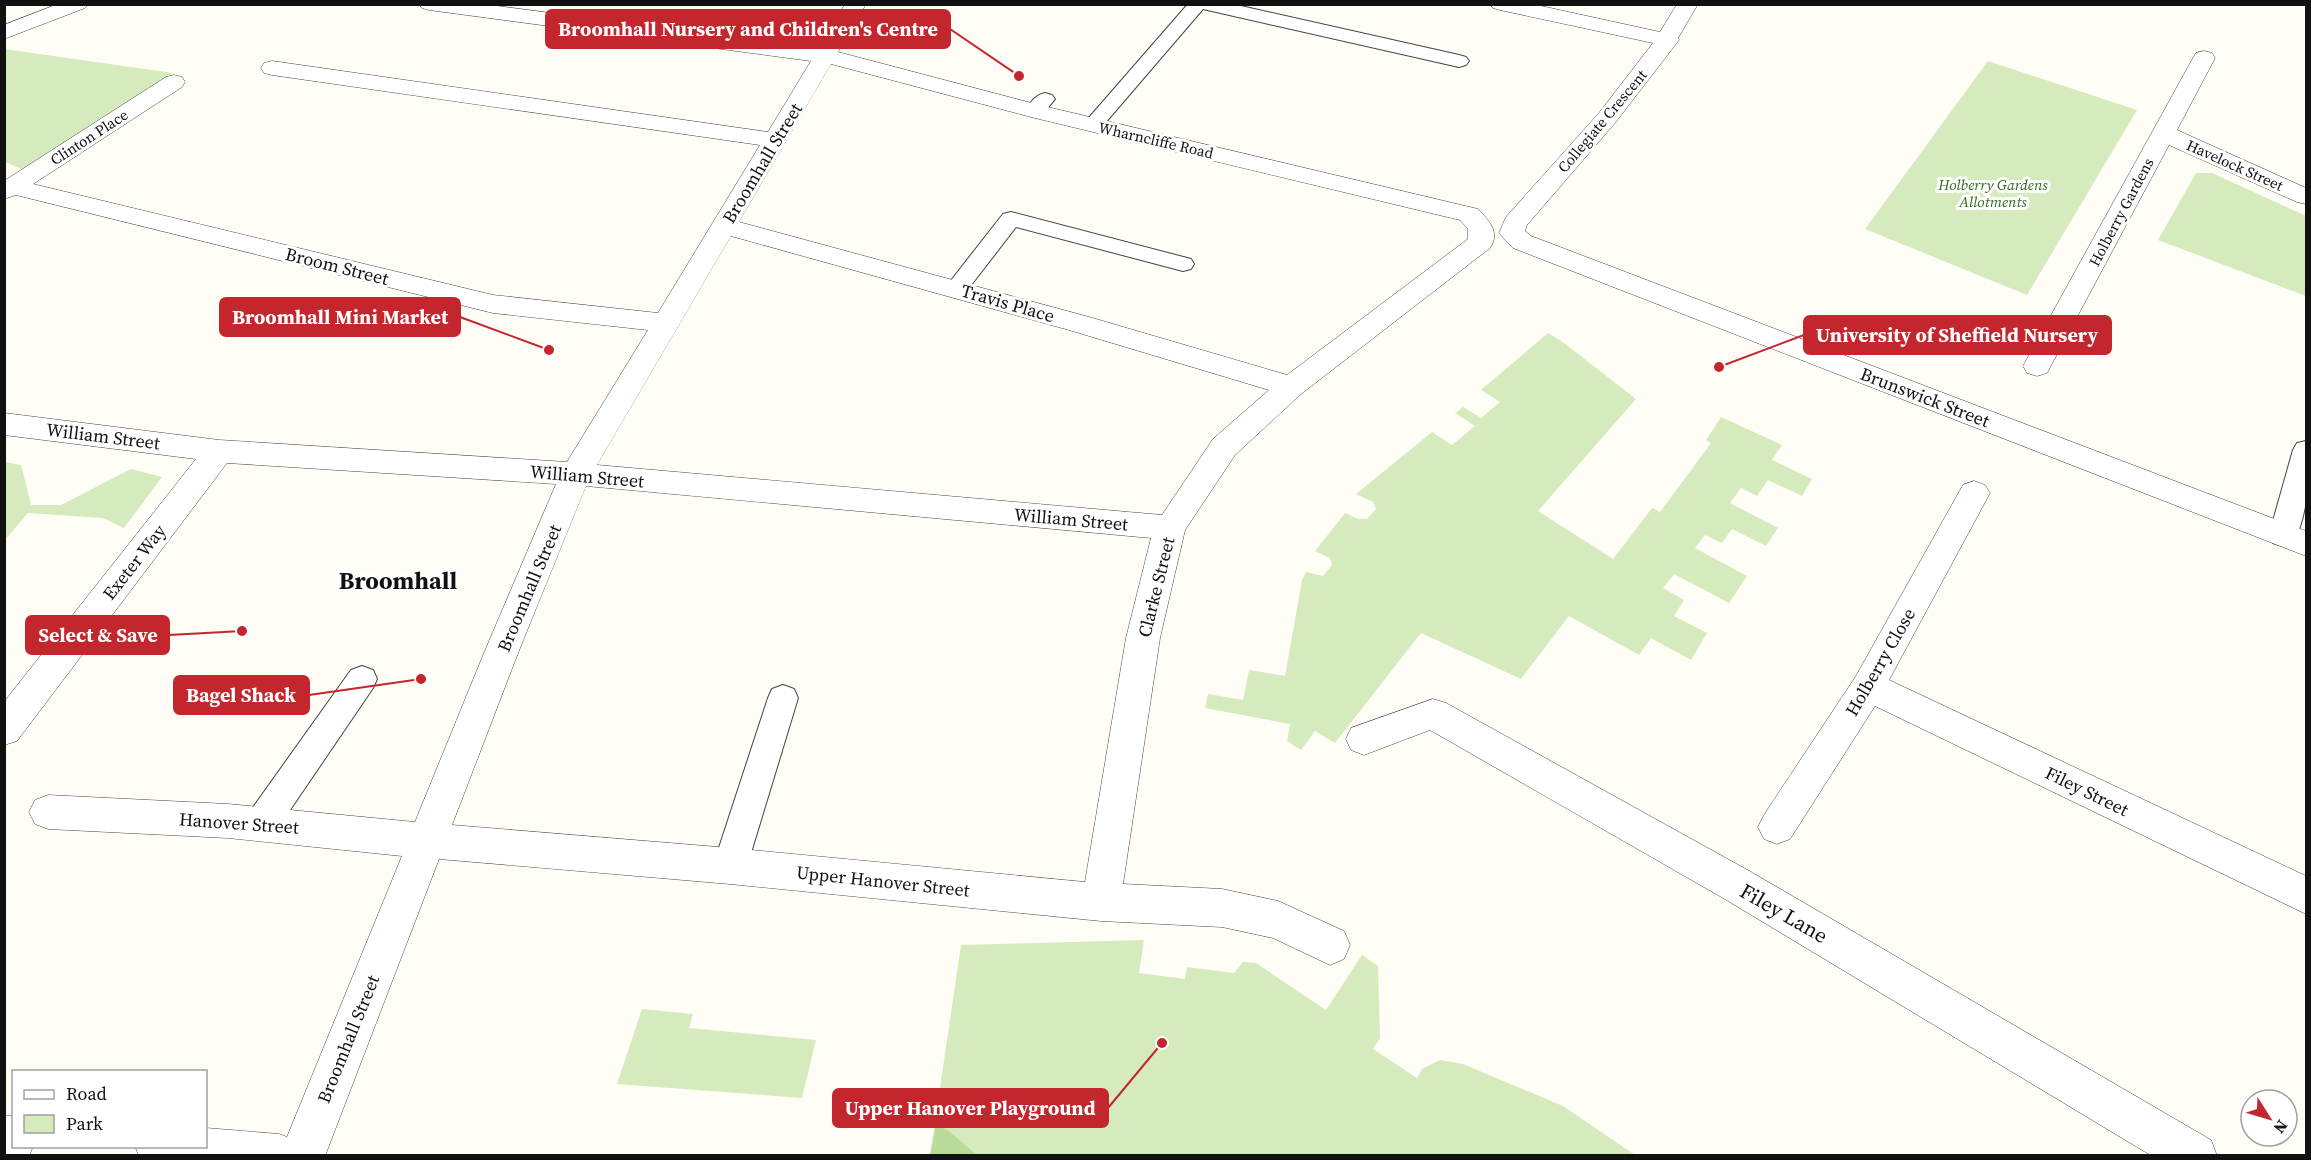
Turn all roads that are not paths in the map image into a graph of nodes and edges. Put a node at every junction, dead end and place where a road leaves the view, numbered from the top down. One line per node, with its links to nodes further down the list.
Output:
1 (78, 4): 8 (street)
2 (429, 4): 10 (street, Wharncliffe Road)
3 (856, 4): 10 (street, Broomhall Street)
4 (1198, 4): 15 (lane)
5 (1205, 4): 12 (lane)
6 (1500, 4): 9 (street)
7 (1688, 4): 9 (street, Collegiate Crescent)
8 (4, 33)
9 (1668, 40): 22 (street, Collegiate Crescent)
10 (827, 56): 15 (street, Wharncliffe Road); 17 (street, Broomhall Street)
11 (2204, 58): 16 (street, Holberry Gardens)
12 (1459, 61)
13 (272, 68): 17 (street)
14 (174, 82): 18 (street, Clinton Place)
15 (1093, 125): 21 (street, Wharncliffe Road)
16 (2163, 133): 19 (street, Havelock Street); 26 (street, Holberry Gardens)
17 (776, 140): 20 (street, Broomhall Street)
18 (8, 190): 25 (street, Broom Street)
19 (2307, 197)
20 (723, 226): 24 (street, Travis Place); 25 (street, Broomhall Street)
21 (1481, 228): 27 (street, Clarke Street)
22 (1512, 233): 34 (street, Brunswick Street)
23 (1183, 264): 24 (lane)
24 (957, 288): 27 (street, Travis Place)
25 (666, 323): 31 (street, Broomhall Street)
26 (2037, 366)
27 (1291, 387): 33 (street, Clarke Street)
28 (4, 424): 30 (street, William Street)
29 (2307, 450): 34 (lane)
30 (219, 451): 31 (street, William Street); 38 (street, Exeter Way)
31 (576, 474): 33 (street, William Street); 43 (street, Broomhall Street)
32 (1974, 493): 36 (street, Holberry Close)
33 (1170, 528): 46 (street, Clarke Street)
34 (2295, 540)
35 (362, 679): 41 (lane)
36 (1869, 686): 42 (street, Holberry Close); 45 (street, Filey Street)
37 (783, 698): 44 (lane)
38 (4, 730)
39 (1364, 739): 51 (street, Filey Lane)
40 (48, 812): 41 (street, Hanover Street)
41 (261, 824): 43 (street, Hanover Street)
42 (1777, 827)
43 (429, 841): 44 (street, Upper Hanover Street); 50 (street, Broomhall Street)
44 (730, 866): 46 (street, Upper Hanover Street)
45 (2307, 896)
46 (1101, 903): 47 (street, Upper Hanover Street)
47 (1330, 945)
48 (184, 1148): 49 (street)
49 (279, 1155)
50 (302, 1155)
51 (2194, 1155)

